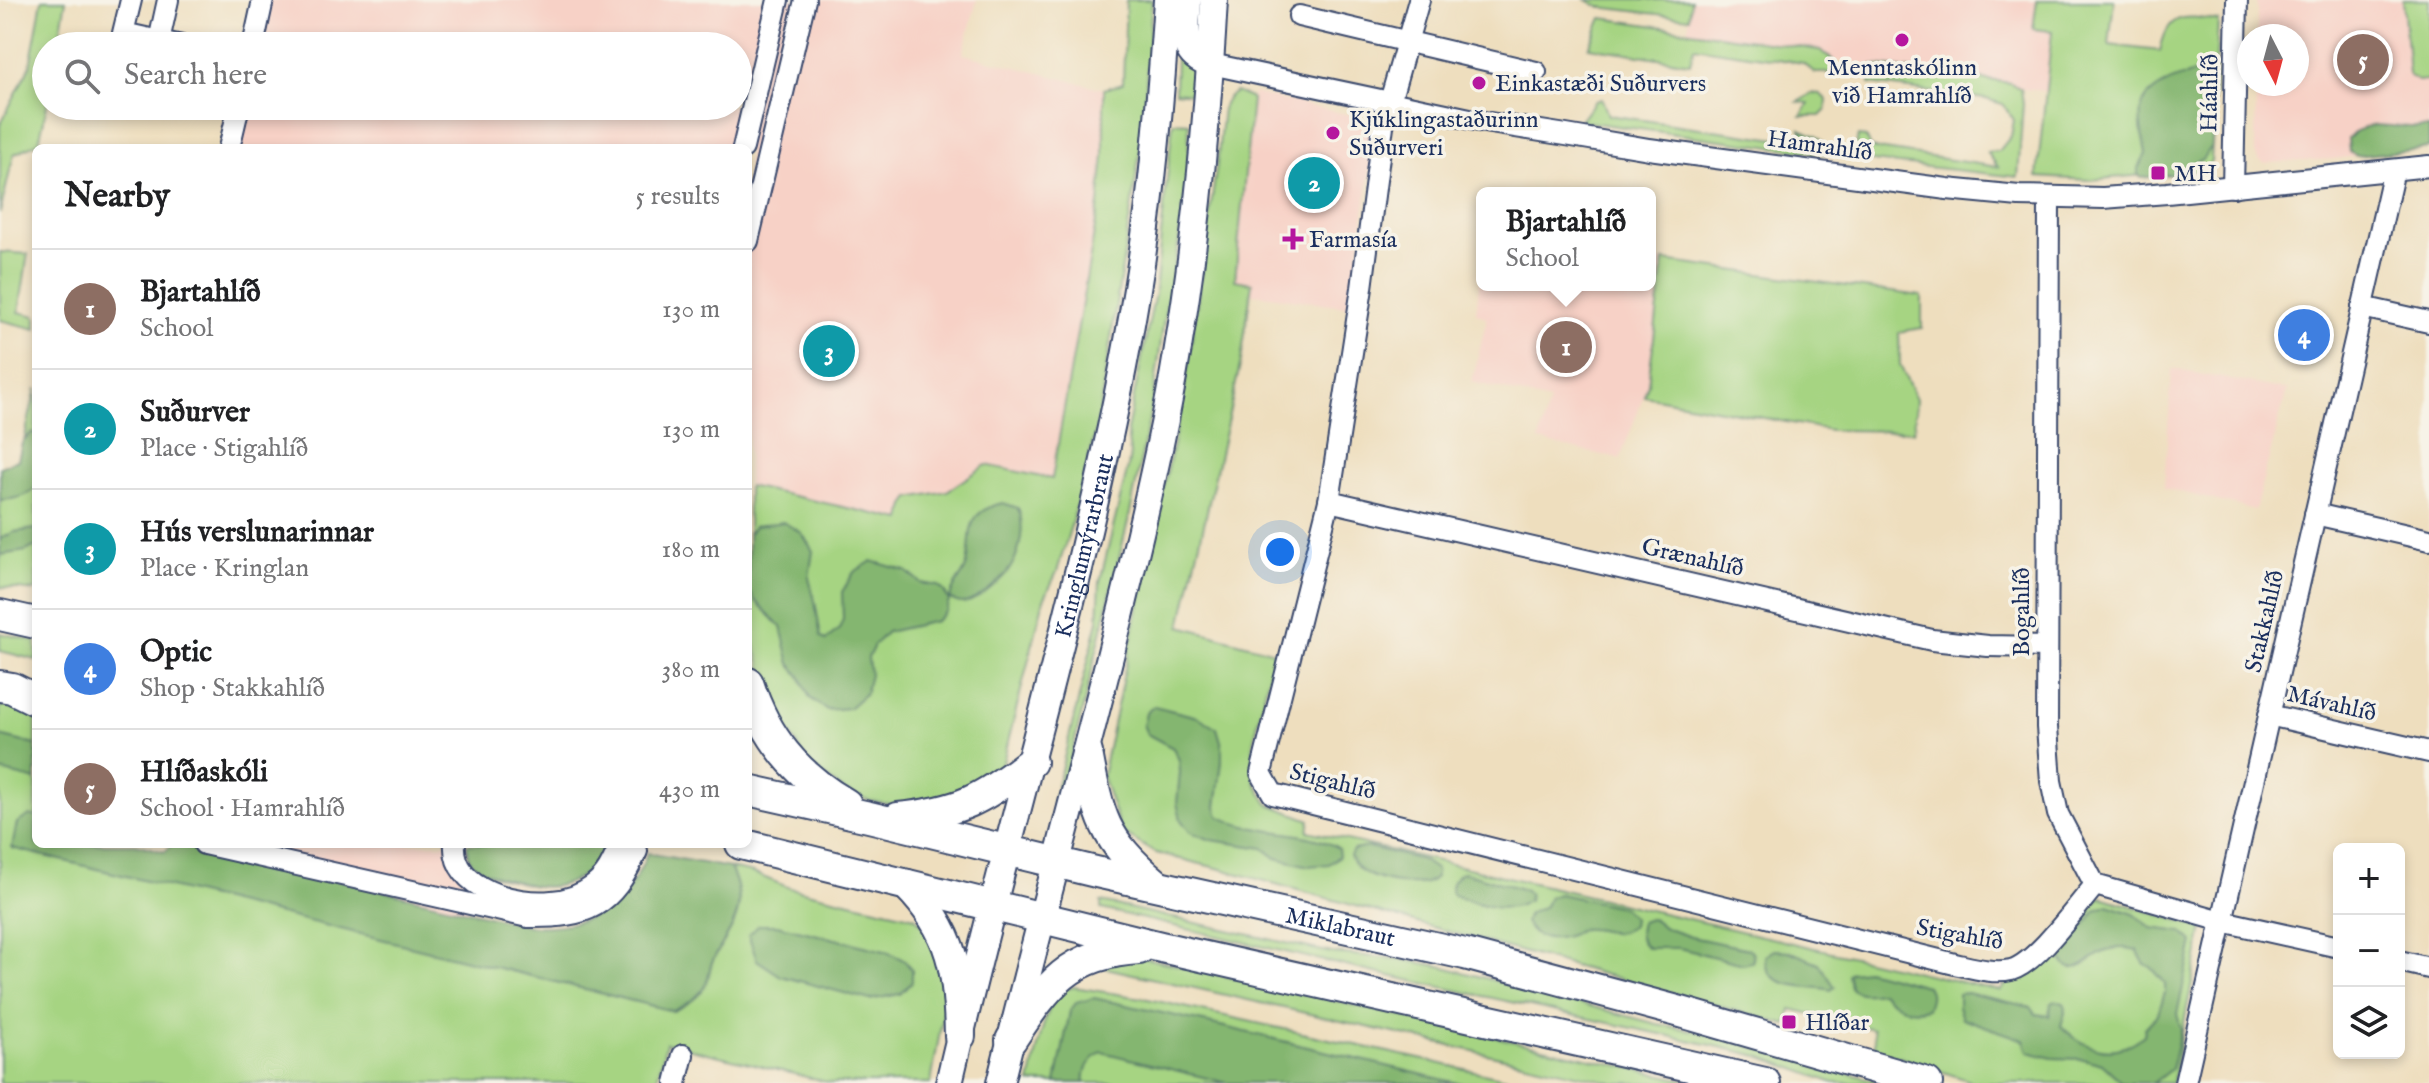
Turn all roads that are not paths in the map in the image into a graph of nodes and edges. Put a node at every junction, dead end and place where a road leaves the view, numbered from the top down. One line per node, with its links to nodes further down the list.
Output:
1 (131, 0): 12 (street)
2 (168, 0): 13 (street)
3 (263, 0): 14 (street)
4 (778, 0): 19 (street)
5 (805, 0): 28 (street)
6 (1167, 0): 47 (main road, Kringlumýrarbraut)
7 (1188, 0): 16 (main road)
8 (1214, 0): 16 (main road)
9 (1419, 0): 15 (street, Stigahlíð)
10 (2237, 0): 26 (street, Háahlíð)
11 (1299, 16): 15 (street)
12 (123, 32)
13 (161, 32)
14 (256, 32)
15 (1406, 41): 17 (street); 18 (street, Stigahlíð)
16 (1211, 64): 18 (street, Hamrahlíð); 46 (main road)
17 (1536, 72)
18 (1389, 101): 27 (street, Hamrahlíð); 31 (street, Stigahlíð)
19 (752, 110)
20 (236, 120): 22 (street)
21 (750, 120): 23 (street)
22 (230, 144)
23 (744, 144)
24 (2429, 166): 25 (street, Hamrahlíð)
25 (2394, 170): 26 (street, Hamrahlíð); 29 (street, Stakkahlíð)
26 (2233, 187): 27 (street, Hamrahlíð)
27 (2049, 198): 38 (street, Bogahlíð)
28 (752, 224)
29 (2362, 307): 30 (street); 32 (street, Stakkahlíð)
30 (2429, 322)
31 (1329, 501): 38 (street, Grænahlíð); 58 (street, Stigahlíð)
32 (2315, 514): 33 (street); 44 (street, Stakkahlíð)
33 (2429, 540)
34 (32, 602): 35 (highway)
35 (0, 603)
36 (0, 615): 37 (highway)
37 (32, 622)
38 (2047, 647): 58 (street, Bogahlíð)
39 (0, 669): 40 (highway)
40 (32, 677)
41 (0, 686): 43 (highway)
42 (752, 692): 49 (highway)
43 (32, 698)
44 (2269, 715): 45 (street, Mávahlíð); 61 (street, Stakkahlíð)
45 (2429, 752)
46 (1087, 753): 55 (main road); 56 (highway)
47 (1031, 762): 49 (highway); 54 (main road, Kringlumýrarbraut)
48 (752, 791): 49 (highway, Miklabraut)
49 (875, 818): 54 (highway, Miklabraut)
50 (752, 847): 57 (highway)
51 (222, 848): 53 (street)
52 (454, 848): 53 (street)
53 (628, 848)
54 (1008, 851): 55 (highway, Miklabraut); 59 (main road, Kringlumýrarbraut)
55 (1057, 863): 56 (highway, Miklabraut); 60 (main road)
56 (1156, 884): 73 (highway, Miklabraut)
57 (907, 885): 59 (highway); 66 (highway)
58 (2095, 885): 61 (street)
59 (994, 905): 60 (highway); 66 (main road, Kringlumýrarbraut)
60 (1042, 917): 63 (highway); 67 (main road)
61 (2222, 921): 62 (street); 74 (street, Stakkahlíð)
62 (2333, 946)
63 (1161, 947): 67 (highway); 72 (highway)
64 (2405, 962): 65 (street)
65 (2429, 968)
66 (960, 1036): 70 (main road, Kringlumýrarbraut)
67 (1011, 1040): 71 (main road)
68 (683, 1055): 69 (street)
69 (676, 1083)
70 (949, 1083)
71 (1000, 1083)
72 (1765, 1083)
73 (1927, 1083)
74 (2185, 1083)

